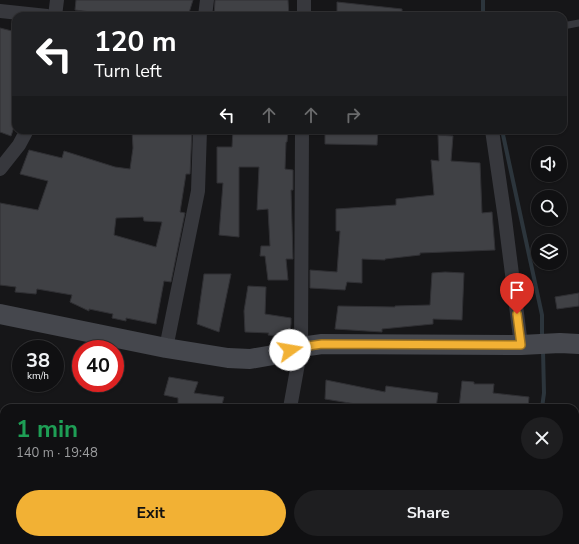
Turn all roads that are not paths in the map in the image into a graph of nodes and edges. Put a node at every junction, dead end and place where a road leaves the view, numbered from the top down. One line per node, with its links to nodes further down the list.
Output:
1 (57, 0): 6 (street)
2 (207, 0): 7 (street)
3 (304, 0): 8 (street)
4 (0, 11): 5 (street)
5 (12, 12)
6 (56, 12)
7 (206, 12)
8 (304, 12)
9 (579, 23): 10 (lane)
10 (567, 25)
11 (25, 134): 15 (street)
12 (200, 134): 20 (street)
13 (302, 134): 19 (street)
14 (493, 134): 18 (street)
15 (0, 169)
16 (0, 314): 20 (street)
17 (570, 343): 18 (street)
18 (525, 345): 19 (street)
19 (301, 347): 20 (street); 21 (street)
20 (166, 348)
21 (291, 404)

